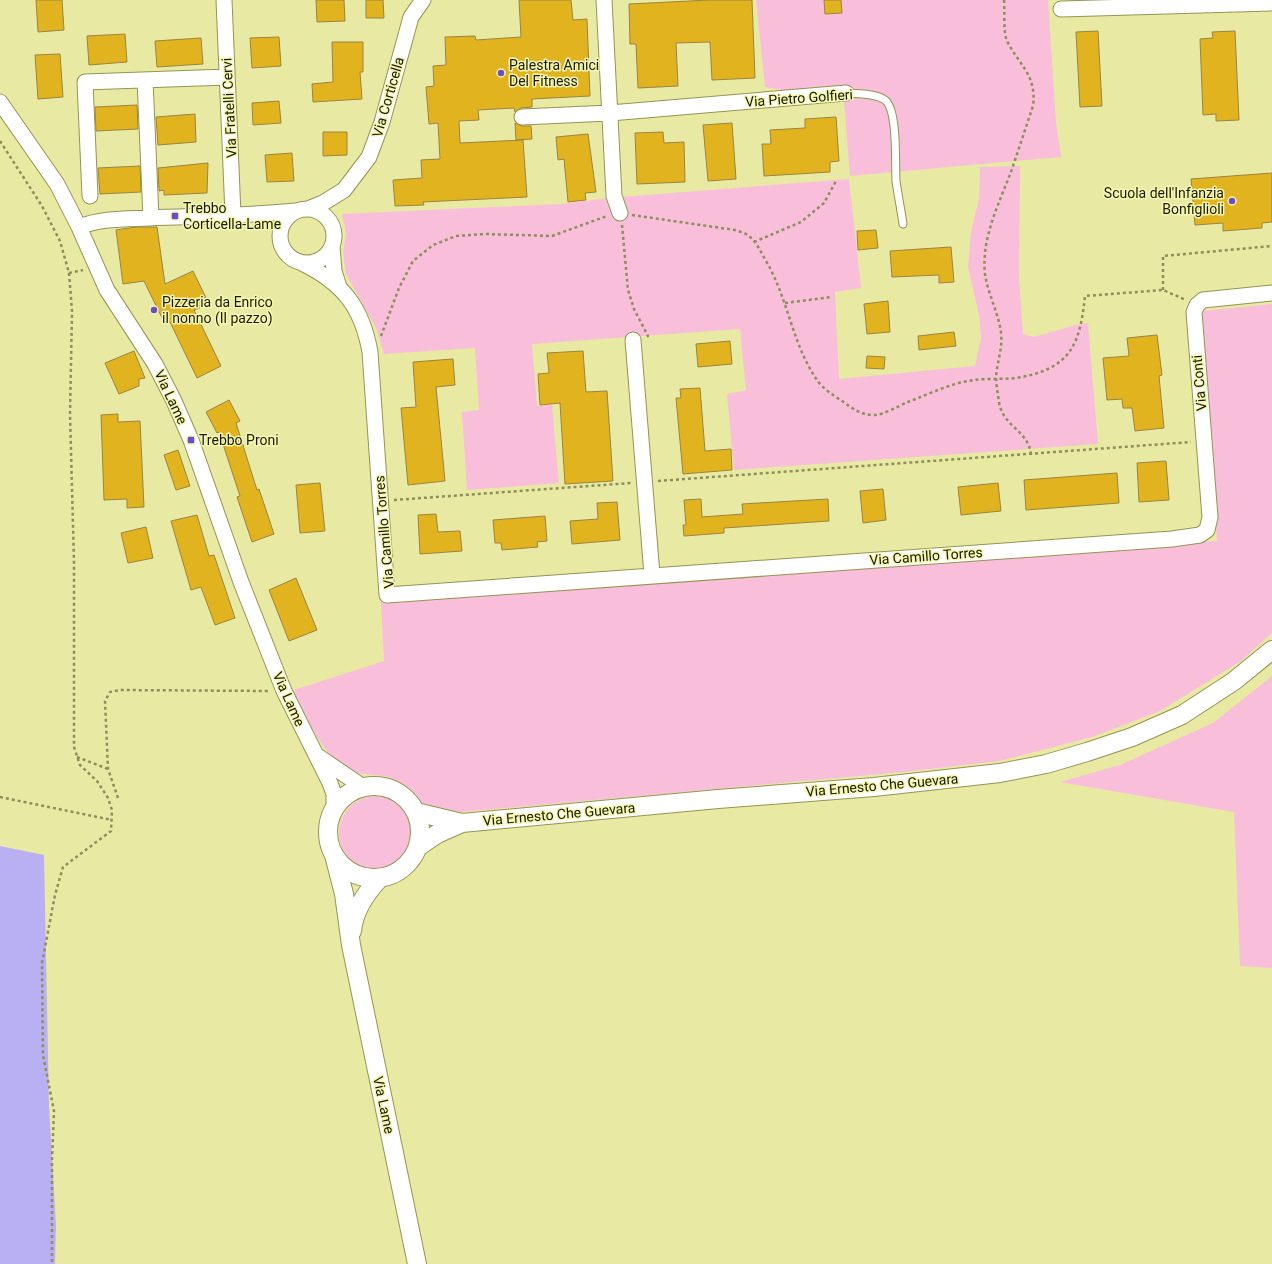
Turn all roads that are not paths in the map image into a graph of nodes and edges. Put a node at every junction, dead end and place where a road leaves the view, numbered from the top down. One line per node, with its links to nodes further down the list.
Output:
1 (224, 0): 7 (street, Via Fratelli Cervi)
2 (423, 0): 13 (street, Via Corticella)
3 (604, 0): 11 (street)
4 (1196, 3): 5 (street); 6 (street)
5 (1272, 3)
6 (1061, 9)
7 (227, 77): 8 (street); 17 (street, Via Fratelli Cervi)
8 (145, 80): 14 (street); 19 (street)
9 (846, 93): 11 (street, Via Pietro Golfieri); 21 (lane, Via Pietro Golfieri)
10 (0, 102): 22 (street, Via Lame)
11 (610, 113): 12 (street, Via Pietro Golfieri); 16 (street)
12 (522, 117)
13 (344, 190): 15 (street, Via Corticella); 20 (street, Via Corticella)
14 (90, 196)
15 (302, 210): 18 (street, Via Corticella); 20 (street, Via Corticella); 23 (street, Via Corticella)
16 (620, 213)
17 (234, 215): 18 (street, Via Corticella); 19 (street, Via Corticella)
18 (251, 215): 23 (street)
19 (151, 218): 22 (street, Via Corticella)
20 (331, 223): 24 (street, Via Corticella)
21 (903, 224)
22 (79, 227): 32 (street, Via Lame)
23 (279, 236): 25 (street)
24 (332, 248): 25 (street); 26 (street, Via Camillo Torres)
25 (302, 263): 26 (street, Via Camillo Torres)
26 (339, 287): 30 (street, Via Camillo Torres)
27 (1272, 294): 29 (street, Via Conti)
28 (633, 340): 30 (street)
29 (1200, 535): 30 (street, Via Camillo Torres)
30 (652, 575)
31 (1272, 650): 36 (street, Via Ernesto Che Guevara)
32 (319, 757): 33 (street, Via Lame); 34 (street, Via Lame)
33 (362, 787): 34 (street); 35 (street)
34 (334, 808): 38 (street)
35 (416, 812): 36 (street, Via Ernesto Che Guevara); 37 (street)
36 (462, 824): 37 (street, Via Ernesto Che Guevara)
37 (418, 847): 39 (street)
38 (334, 855): 39 (street); 40 (street, Via Lame)
39 (379, 879): 40 (street, Via Lame)
40 (351, 945): 41 (street, Via Lame)
41 (417, 1264)

